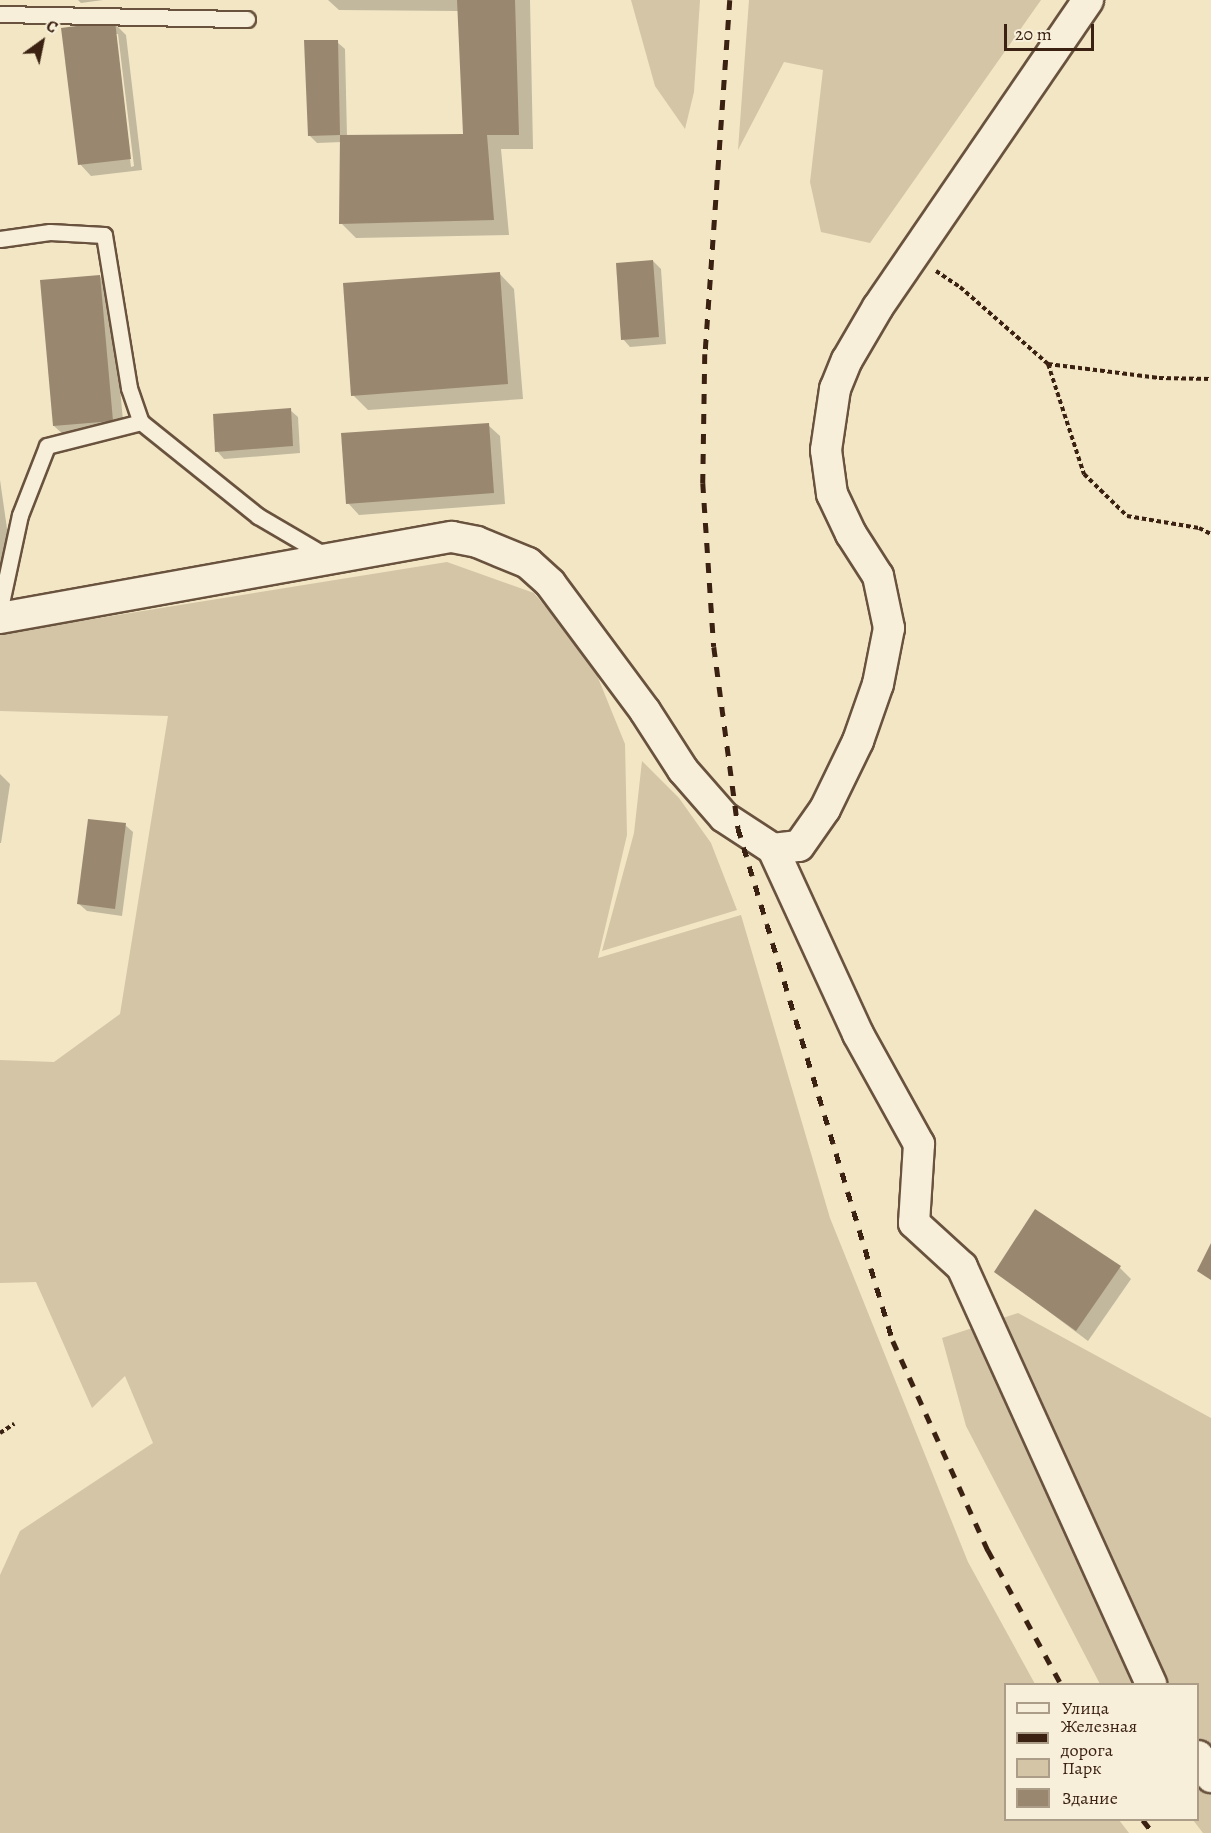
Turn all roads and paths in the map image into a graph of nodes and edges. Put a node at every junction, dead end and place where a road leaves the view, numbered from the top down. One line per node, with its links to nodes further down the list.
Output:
1 (1088, 0): 5 (street)
2 (0, 14): 3 (lane)
3 (247, 19)
4 (0, 239): 8 (lane)
5 (913, 256): 6 (path); 13 (street)
6 (1048, 364): 7 (path); 9 (path)
7 (1211, 379)
8 (141, 422): 10 (lane); 11 (lane)
9 (1211, 534)
10 (330, 559): 12 (street); 13 (street)
11 (0, 608)
12 (0, 618)
13 (773, 849): 16 (street)
14 (14, 1424): 15 (path)
15 (0, 1433)
16 (1151, 1683)
17 (1199, 1759): 18 (street)
18 (1211, 1778)

